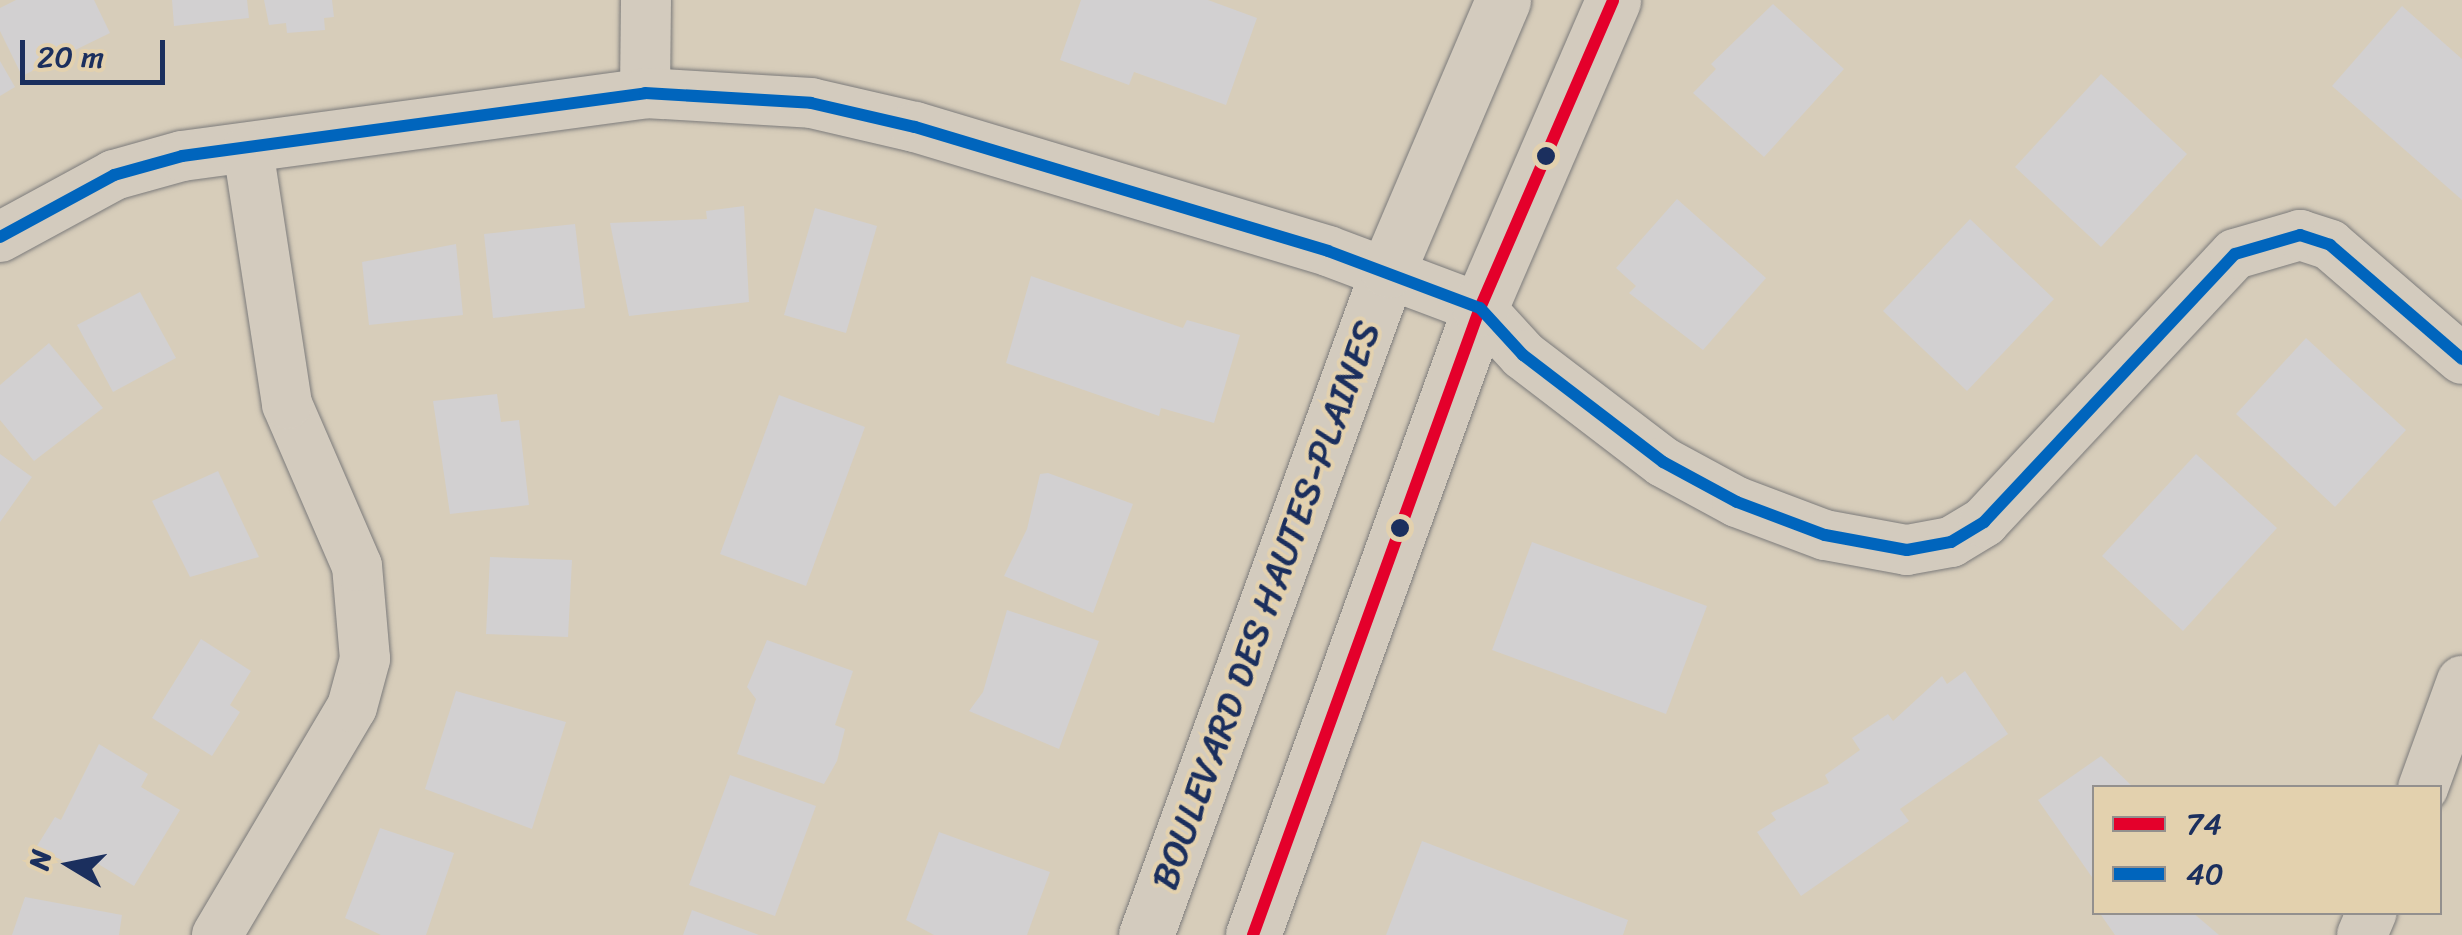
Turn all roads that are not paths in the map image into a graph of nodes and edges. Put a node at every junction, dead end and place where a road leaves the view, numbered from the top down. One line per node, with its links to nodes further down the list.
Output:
1 (646, 0): 4 (street)
2 (1503, 0): 7 (street, BOULEVARD DES HAUTES-PLAINES)
3 (1613, 0): 8 (street)
4 (645, 94): 5 (street); 7 (street)
5 (248, 150): 6 (street); 12 (street)
6 (0, 237)
7 (1388, 270): 8 (street); 13 (street, BOULEVARD DES HAUTES-PLAINES)
8 (1480, 308): 9 (street); 14 (street)
9 (2462, 359)
10 (2462, 681): 11 (street)
11 (2424, 785)
12 (217, 935)
13 (1146, 935)
14 (1253, 935)

